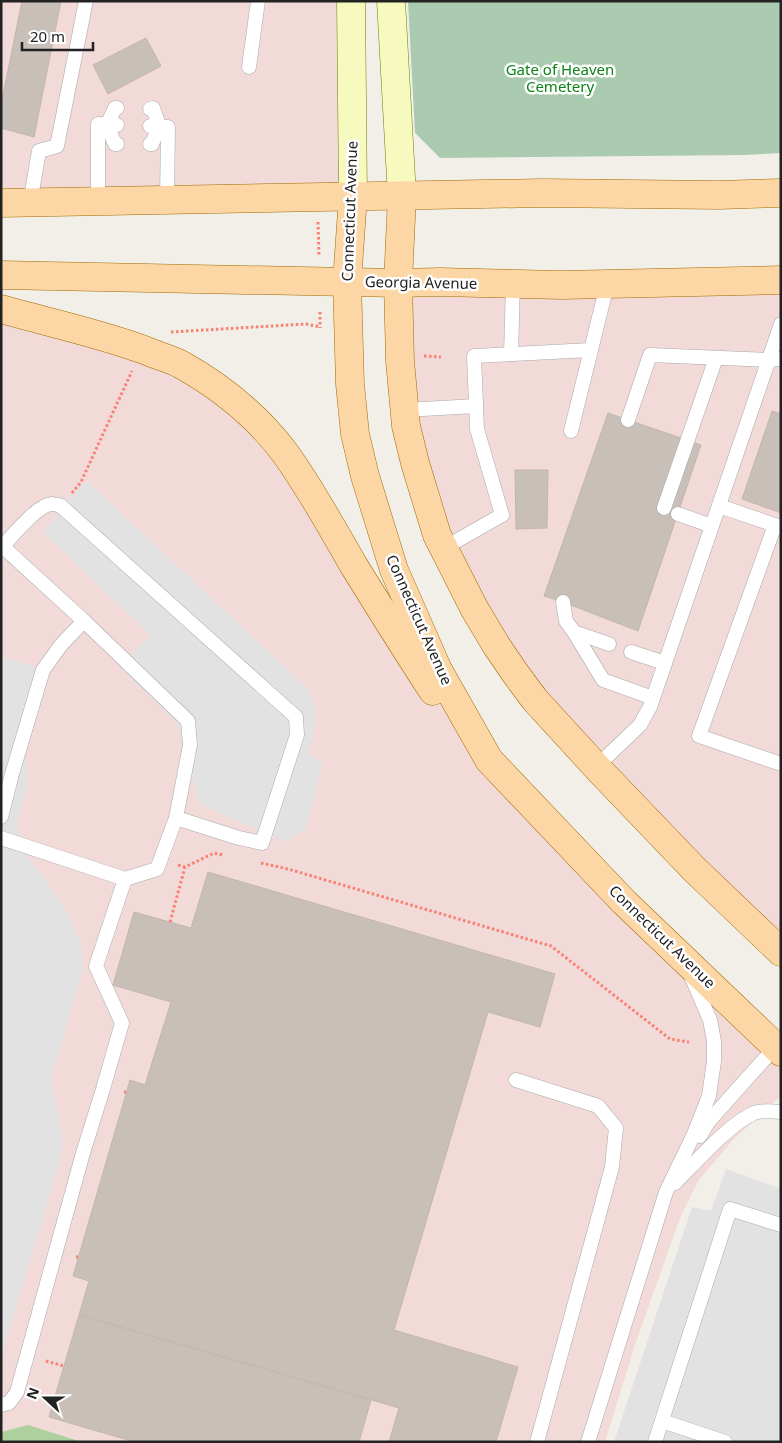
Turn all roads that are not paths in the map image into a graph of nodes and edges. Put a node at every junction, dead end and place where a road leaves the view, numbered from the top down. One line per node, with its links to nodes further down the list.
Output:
1 (86, 1): 18 (lane)
2 (258, 1): 5 (lane)
3 (351, 1): 13 (main road, Connecticut Avenue)
4 (391, 1): 14 (main road)
5 (249, 67)
6 (117, 108): 8 (lane)
7 (150, 108): 9 (lane)
8 (112, 125): 10 (lane); 16 (lane)
9 (154, 126): 11 (lane); 15 (lane)
10 (117, 144)
11 (150, 144)
12 (781, 193): 14 (main road)
13 (353, 196): 14 (main road); 15 (main road); 21 (main road, Connecticut Avenue)
14 (402, 196): 22 (main road)
15 (167, 200): 16 (main road)
16 (98, 201): 18 (main road)
17 (1, 203): 18 (main road)
18 (30, 203)
19 (1, 275): 21 (main road, Georgia Avenue)
20 (781, 280): 24 (main road, Georgia Avenue); 25 (lane)
21 (347, 282): 22 (main road, Georgia Avenue); 50 (main road, Connecticut Avenue)
22 (398, 284): 23 (main road, Georgia Avenue); 33 (main road)
23 (513, 284): 24 (main road, Georgia Avenue); 29 (lane)
24 (607, 285): 28 (lane)
25 (781, 286)
26 (1, 309): 50 (main road)
27 (781, 324): 31 (lane)
28 (592, 350): 29 (lane); 35 (lane)
29 (511, 354): 32 (lane)
30 (716, 358): 31 (lane); 34 (lane); 37 (lane)
31 (774, 360): 36 (lane)
32 (476, 406): 33 (lane); 42 (lane)
33 (405, 410): 42 (main road)
34 (628, 420)
35 (571, 431)
36 (718, 506): 39 (lane); 40 (lane)
37 (664, 508)
38 (678, 514): 39 (lane)
39 (712, 526): 48 (lane)
40 (778, 526): 51 (lane)
41 (2, 545): 44 (lane); 54 (lane)
42 (444, 548): 52 (main road)
43 (564, 602): 45 (lane)
44 (84, 621): 53 (lane); 54 (lane)
45 (574, 632): 46 (lane); 49 (lane)
46 (609, 644)
47 (632, 652): 48 (lane)
48 (665, 663): 49 (lane)
49 (653, 698): 52 (lane)
50 (489, 760): 58 (main road, Connecticut Avenue)
51 (781, 764)
52 (596, 767): 57 (main road)
53 (1, 817)
54 (176, 818): 56 (lane)
55 (1, 838): 56 (lane)
56 (125, 879): 64 (lane)
57 (781, 952)
58 (683, 959): 59 (main road, Connecticut Avenue); 62 (lane)
59 (779, 1046): 62 (lane)
60 (516, 1080): 66 (lane)
61 (781, 1112): 62 (lane)
62 (666, 1192): 67 (lane)
63 (781, 1225): 65 (lane)
64 (1, 1405)
65 (662, 1421): 68 (lane); 69 (lane)
66 (537, 1442)
67 (588, 1442)
68 (655, 1442)
69 (725, 1442)

